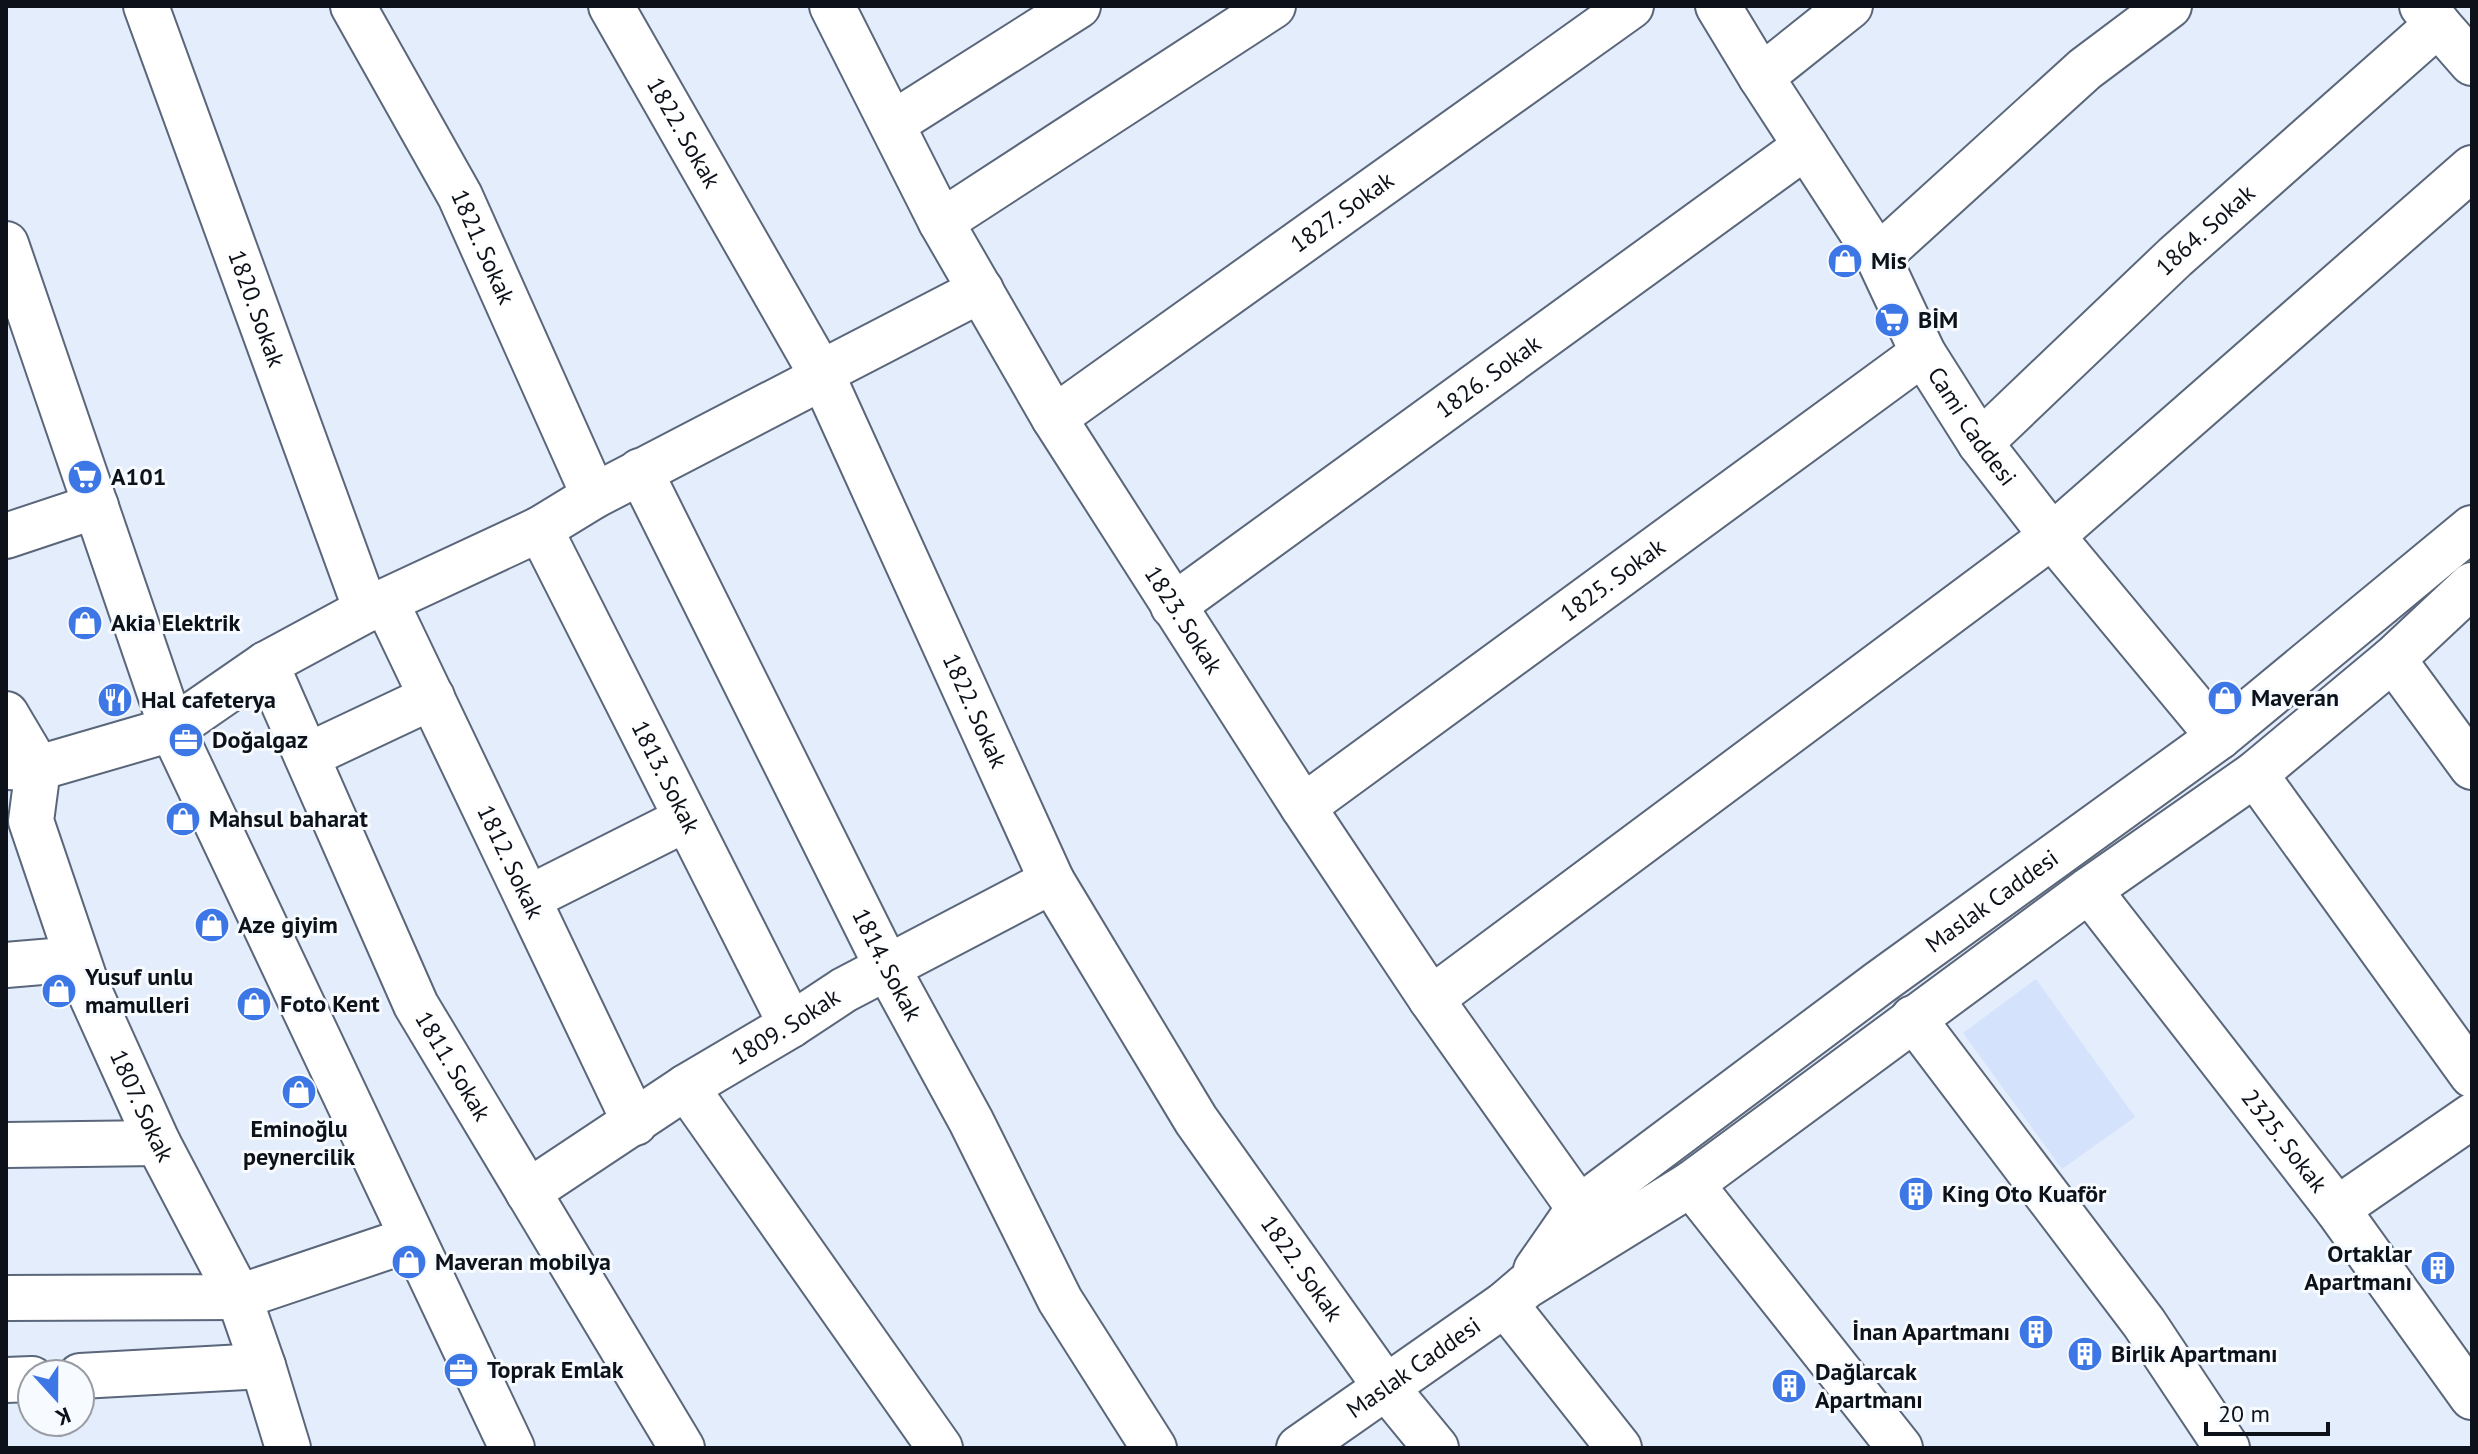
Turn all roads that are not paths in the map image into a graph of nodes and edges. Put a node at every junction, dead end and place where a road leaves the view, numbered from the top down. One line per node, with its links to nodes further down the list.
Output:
1 (146, 6): 33 (street, 1820. Sokak)
2 (353, 6): 26 (street, 1821. Sokak)
3 (611, 6): 22 (street, 1822. Sokak)
4 (832, 6): 14 (street, 1823. Sokak)
5 (1078, 6): 14 (street)
6 (1273, 6): 17 (street)
7 (1631, 6): 23 (street, 1827. Sokak)
8 (1718, 6): 13 (street, Cami Caddesi)
9 (1850, 6): 13 (street)
10 (2169, 6): 19 (street)
11 (2430, 15): 12 (street); 24 (street, 1864. Sokak)
12 (2472, 63)
13 (1761, 77): 15 (street, Cami Caddesi)
14 (892, 124): 17 (street, 1823. Sokak)
15 (1806, 146): 19 (street, Cami Caddesi); 34 (street, 1826. Sokak)
16 (2472, 168): 31 (street)
17 (941, 222): 20 (street, 1823. Sokak)
18 (6, 244): 27 (street)
19 (1878, 257): 21 (street, Cami Caddesi)
20 (981, 290): 22 (street); 23 (street, 1823. Sokak)
21 (1923, 353): 24 (street, Cami Caddesi); 45 (street, 1825. Sokak)
22 (823, 377): 25 (street); 47 (street, 1822. Sokak)
23 (1054, 418): 34 (street, 1823. Sokak)
24 (1980, 443): 31 (street, Cami Caddesi)
25 (640, 471): 26 (street); 52 (street, 1814. Sokak)
26 (594, 496): 29 (street)
27 (96, 506): 30 (street); 39 (street)
28 (2472, 528): 40 (street, Maslak Caddesi)
29 (540, 529): 33 (street); 46 (street, 1813. Sokak)
30 (6, 536)
31 (2052, 536): 40 (street, Cami Caddesi); 53 (street)
32 (2472, 585): 35 (street, Maslak Caddesi)
33 (376, 606): 36 (street); 37 (street, 1812. Sokak)
34 (1173, 606): 45 (street, 1823. Sokak)
35 (2393, 659): 42 (street); 44 (street, Maslak Caddesi)
36 (266, 664): 39 (street); 41 (street, 1811. Sokak)
37 (432, 697): 41 (street); 49 (street, 1812. Sokak)
38 (6, 714): 43 (street)
39 (172, 729): 43 (street); 66 (street)
40 (2219, 737): 64 (street, Maslak Caddesi)
41 (307, 756): 63 (street, 1811. Sokak)
42 (2472, 767)
43 (22, 768): 50 (street, 1807. Sokak)
44 (2255, 774): 48 (street, Maslak Caddesi); 56 (street)
45 (1303, 807): 53 (street, 1823. Sokak)
46 (686, 819): 49 (street); 55 (street, 1813. Sokak)
47 (1052, 881): 52 (street, 1809. Sokak); 72 (street, 1822. Sokak)
48 (2089, 890): 54 (street, Maslak Caddesi); 65 (street, 2325. Sokak)
49 (529, 898): 59 (street, 1812. Sokak)
50 (77, 959): 51 (street); 60 (street, 1807. Sokak)
51 (6, 965)
52 (888, 969): 55 (street, 1809. Sokak); 78 (street, 1814. Sokak)
53 (1431, 999): 64 (street, 1823. Sokak)
54 (1913, 1018): 62 (street, Maslak Caddesi); 83 (street)
55 (791, 1025): 57 (street, 1809. Sokak)
56 (2472, 1075)
57 (686, 1087): 59 (street, 1809. Sokak); 77 (street)
58 (2472, 1116): 65 (street)
59 (635, 1123): 63 (street, 1809. Sokak)
60 (158, 1143): 61 (street); 68 (street, 1807. Sokak)
61 (6, 1145)
62 (1691, 1184): 67 (street, Maslak Caddesi); 82 (street)
63 (528, 1192): 76 (street, 1811. Sokak)
64 (1579, 1208): 67 (street, Maslak Caddesi)
65 (2337, 1209): 73 (street, 2325. Sokak)
66 (411, 1239): 68 (street); 75 (street)
67 (1515, 1295): 72 (street, Maslak Caddesi); 81 (street)
68 (239, 1297): 69 (street); 70 (street, 1807. Sokak)
69 (6, 1298)
70 (263, 1366): 71 (street); 74 (street, 1807. Sokak)
71 (96, 1375)
72 (1385, 1386): 79 (street, Maslak Caddesi); 80 (street, 1822. Sokak)
73 (2472, 1397)
74 (288, 1448)
75 (512, 1448)
76 (682, 1448)
77 (940, 1448)
78 (1154, 1448)
79 (1299, 1448)
80 (1436, 1448)
81 (1619, 1448)
82 (1900, 1448)
83 (2227, 1448)

